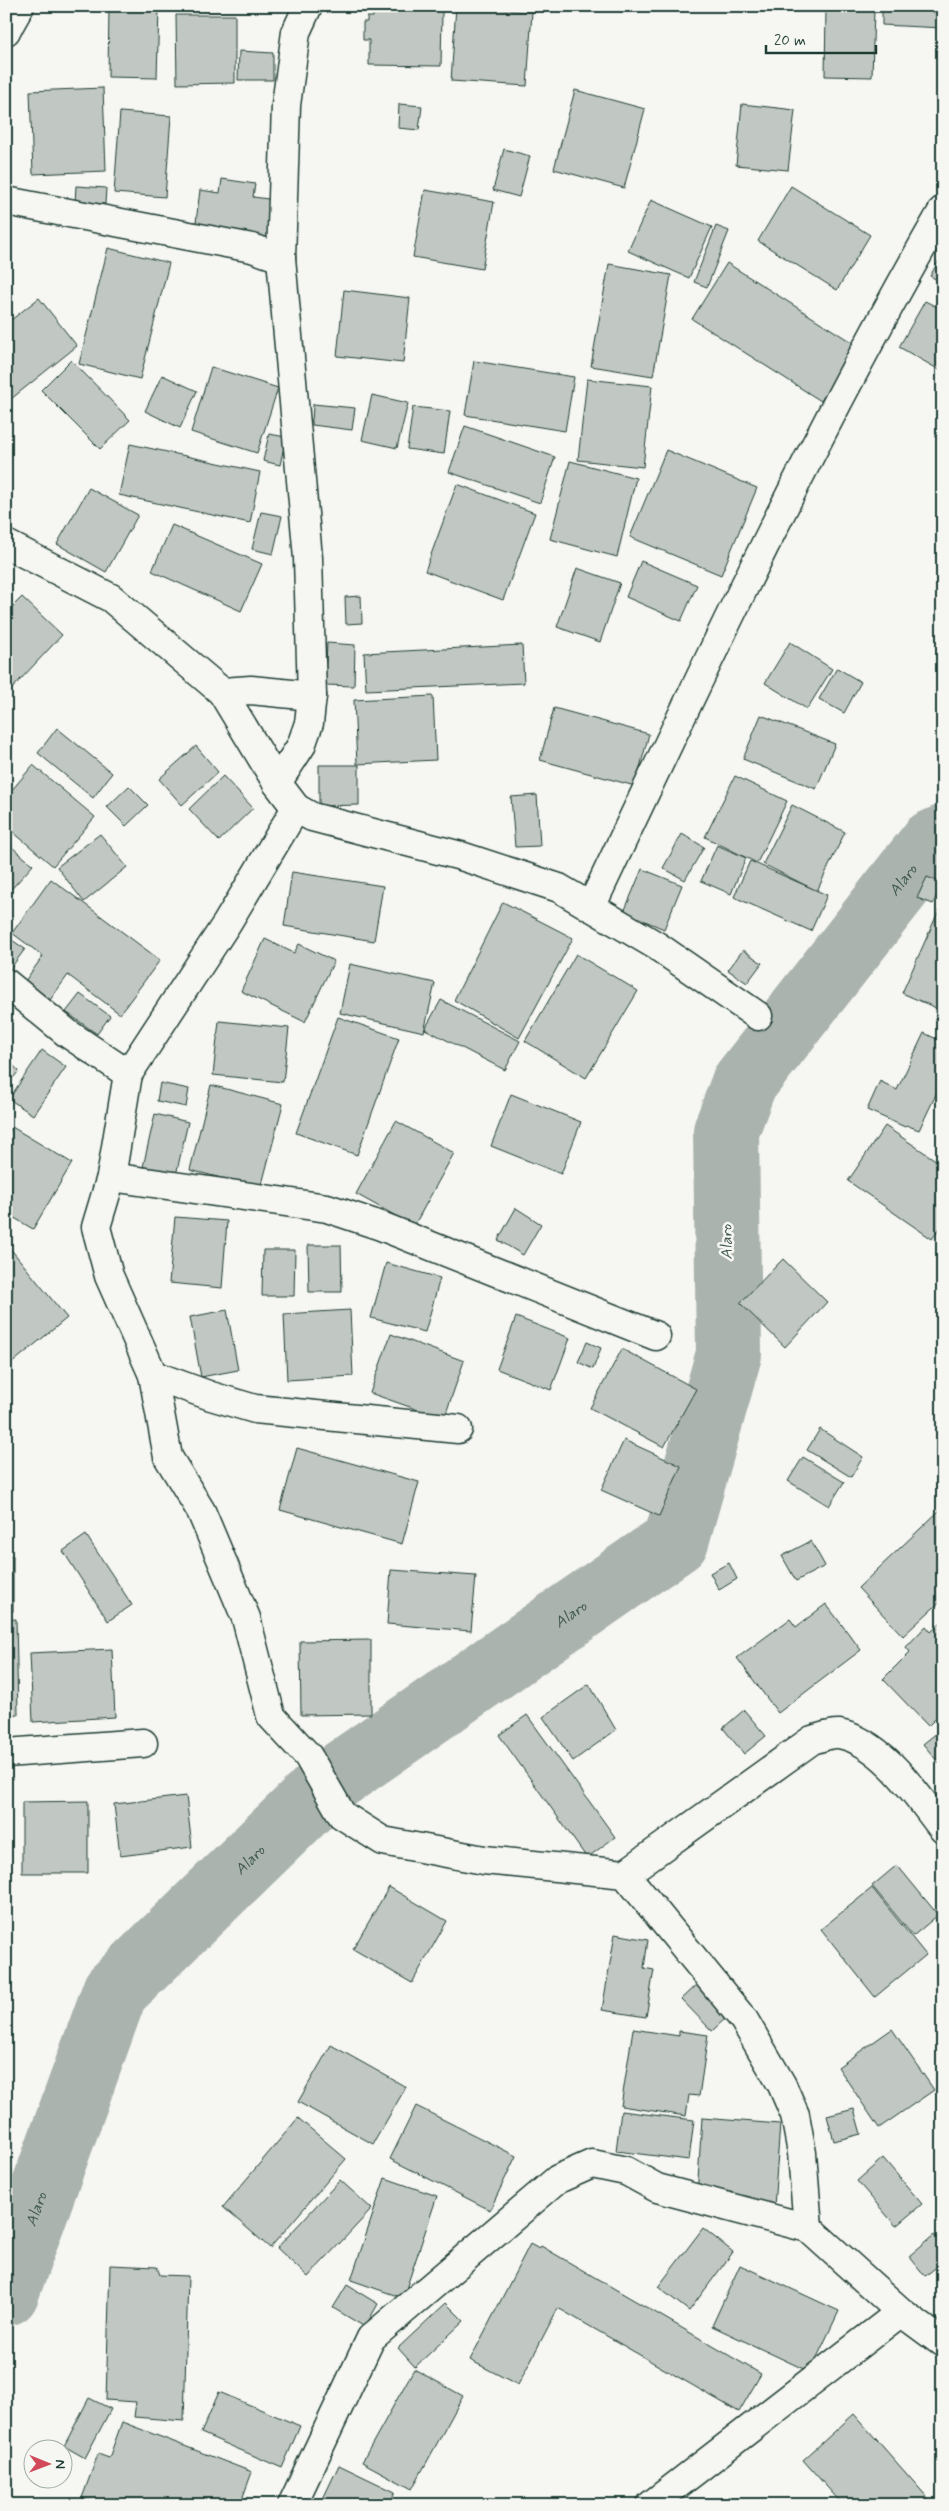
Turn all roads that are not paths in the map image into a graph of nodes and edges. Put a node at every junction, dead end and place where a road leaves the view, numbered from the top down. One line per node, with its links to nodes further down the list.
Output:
1 (20, 6): 3 (street)
2 (308, 6): 6 (street)
3 (6, 31)
4 (6, 201): 6 (street)
5 (943, 210): 12 (street)
6 (281, 258): 9 (street)
7 (6, 544): 8 (street)
8 (222, 692): 9 (street); 10 (street)
9 (312, 696): 10 (street)
10 (277, 784): 11 (street)
11 (296, 808): 12 (street); 15 (street)
12 (591, 907): 14 (street)
13 (6, 984): 15 (street)
14 (758, 1016)
15 (128, 1074): 16 (street)
16 (111, 1178): 17 (street); 18 (street)
17 (656, 1336)
18 (153, 1375): 19 (street); 23 (street)
19 (458, 1429)
20 (143, 1743): 21 (street)
21 (6, 1753)
22 (943, 1829): 23 (street)
23 (625, 1874): 24 (street)
24 (808, 2228): 25 (street); 27 (street)
25 (901, 2312): 26 (street); 28 (street)
26 (943, 2343)
27 (292, 2505)
28 (651, 2505)

